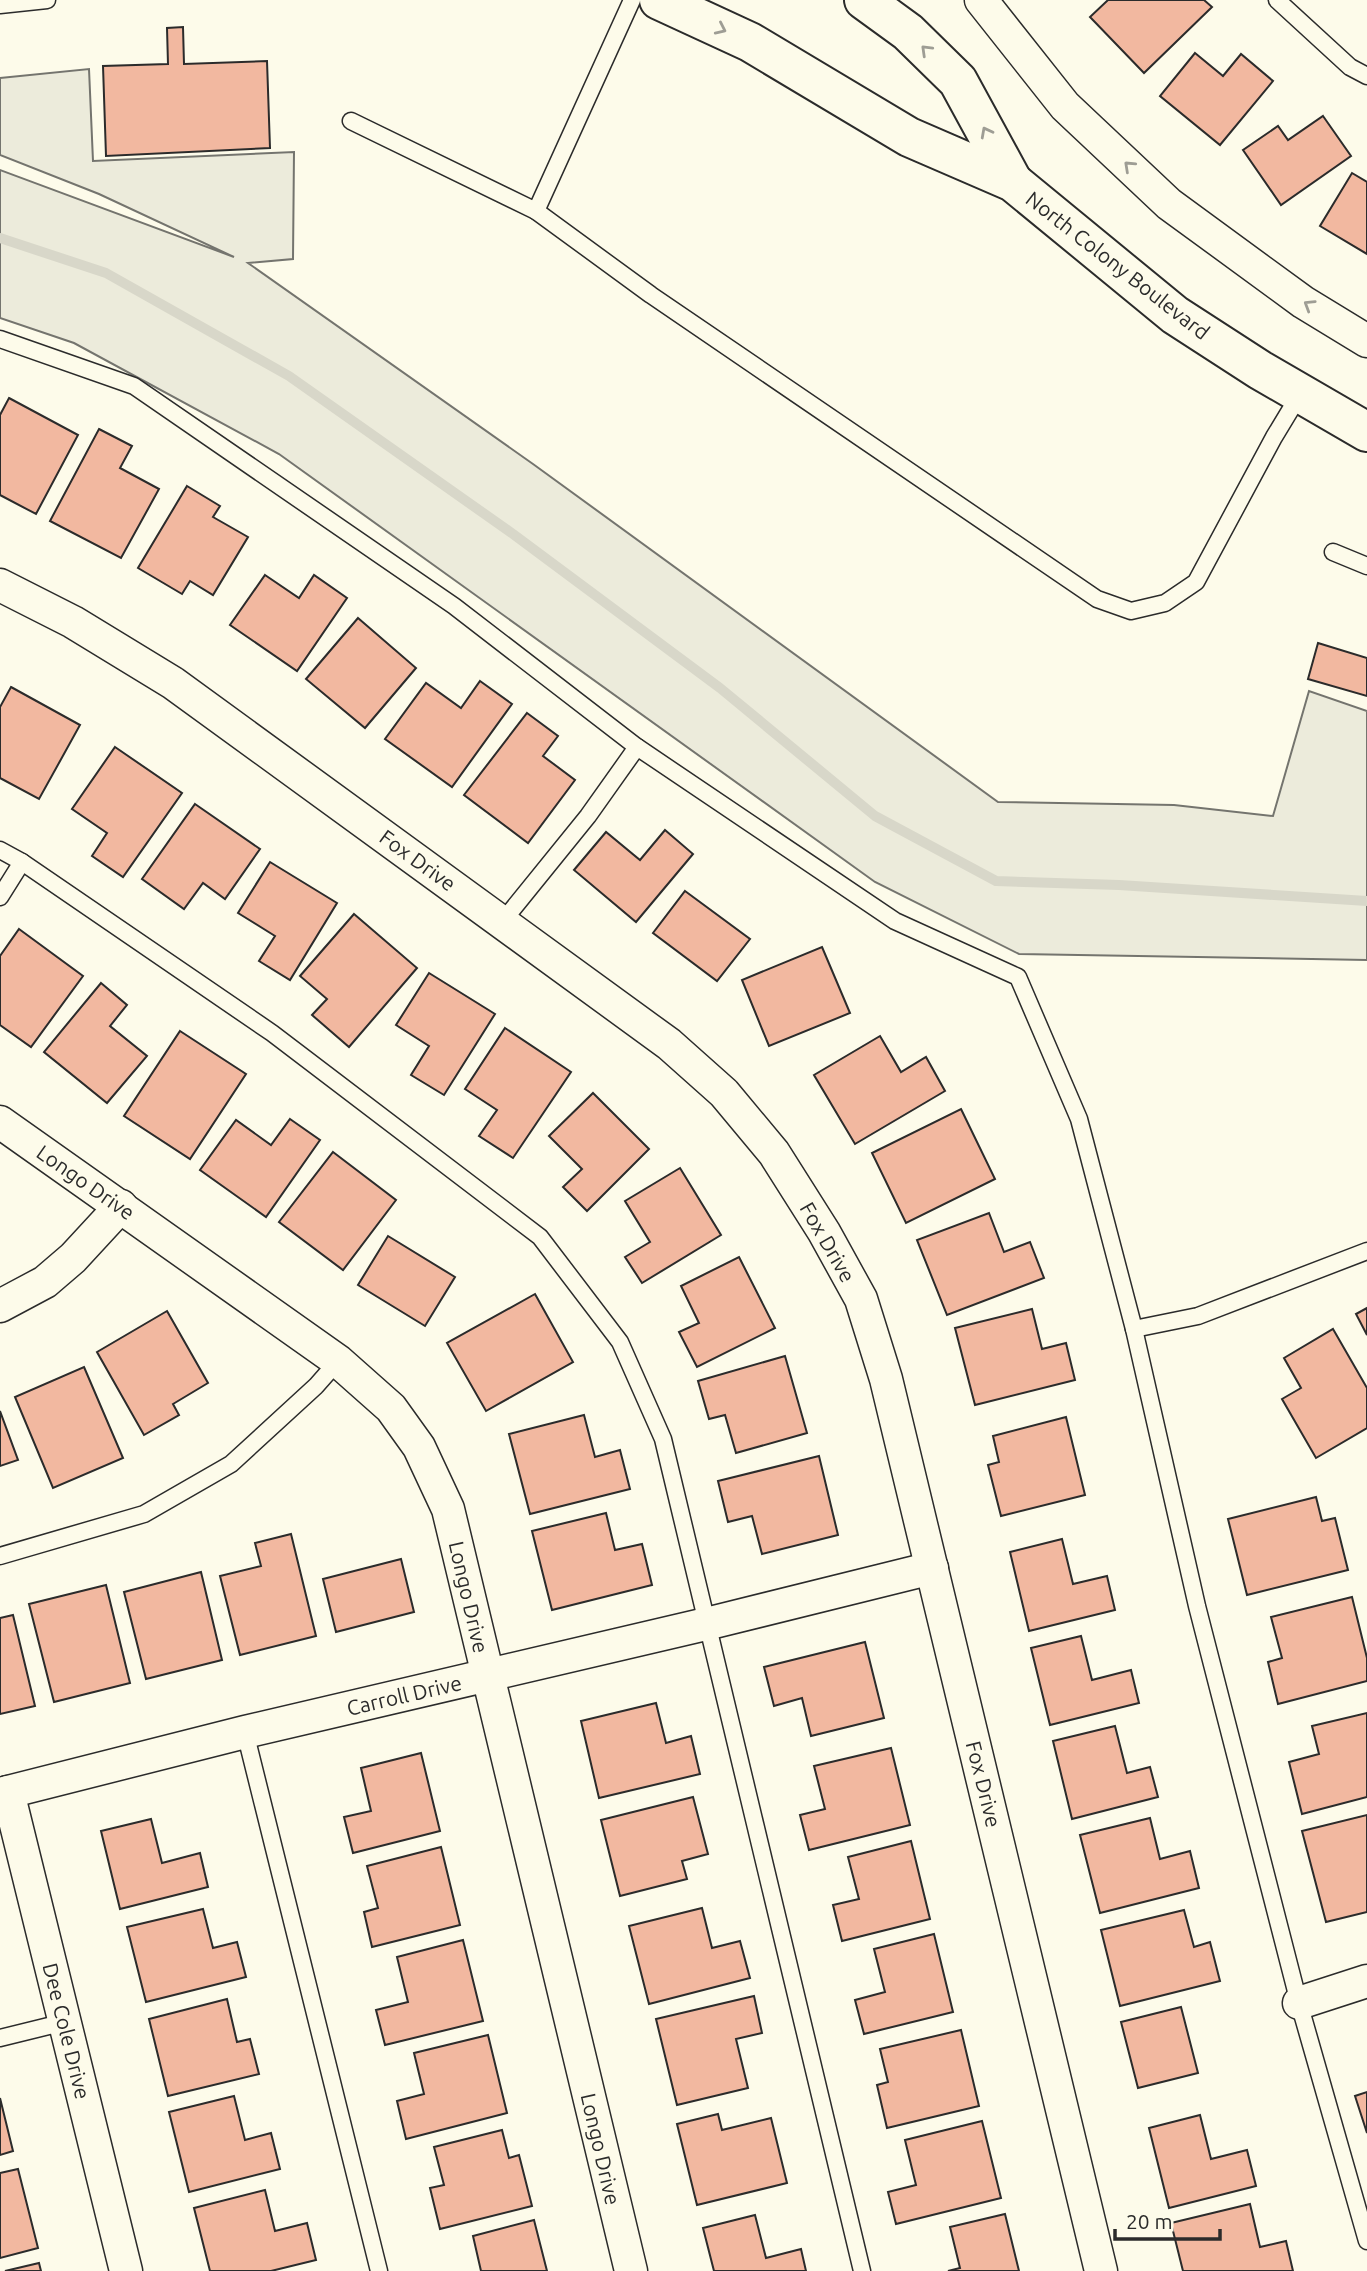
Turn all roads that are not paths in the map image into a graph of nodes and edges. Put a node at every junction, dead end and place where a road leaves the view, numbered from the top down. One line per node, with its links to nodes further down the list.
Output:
1 (47, 0): 7 (lane)
2 (632, 0): 11 (lane)
3 (659, 0): 10 (street, North Colony Boulevard, one-way to 10)
4 (864, 0): 10 (street, North Colony Boulevard, one-way to 4)
5 (981, 0): 13 (street, one-way to 5)
6 (1277, 0): 8 (lane)
7 (0, 5)
8 (1367, 76)
9 (351, 121): 11 (lane)
10 (1013, 183): 14 (street, North Colony Boulevard)
11 (536, 211): 14 (lane)
12 (0, 339): 19 (lane)
13 (1367, 341)
14 (1300, 394): 15 (street, North Colony Boulevard)
15 (1367, 432)
16 (1333, 552): 17 (lane)
17 (1367, 566)
18 (0, 585): 23 (street, Fox Drive)
19 (637, 747): 23 (lane); 28 (lane)
20 (0, 850): 21 (lane)
21 (22, 862): 22 (lane); 32 (lane)
22 (0, 897)
23 (503, 921): 31 (street, Fox Drive)
24 (0, 1122): 25 (street, Longo Drive)
25 (121, 1206): 27 (street); 29 (street, Longo Drive)
26 (1367, 1251): 28 (lane)
27 (0, 1306)
28 (1134, 1329): 37 (lane)
29 (338, 1361): 30 (lane); 33 (street, Longo Drive)
30 (0, 1556)
31 (932, 1567): 32 (street, Carroll Drive); 45 (street, Fox Drive)
32 (706, 1624): 33 (street, Carroll Drive); 44 (lane)
33 (488, 1676): 34 (street, Carroll Drive); 43 (street, Longo Drive)
34 (245, 1732): 35 (street, Carroll Drive); 42 (lane)
35 (4, 1793): 38 (street, Dee Cole Drive)
36 (1367, 1981): 37 (street)
37 (1299, 2003): 40 (lane)
38 (65, 2022): 39 (lane); 41 (street, Dee Cole Drive)
39 (0, 2038)
40 (1367, 2241)
41 (126, 2271)
42 (379, 2271)
43 (631, 2271)
44 (862, 2271)
45 (1101, 2271)

